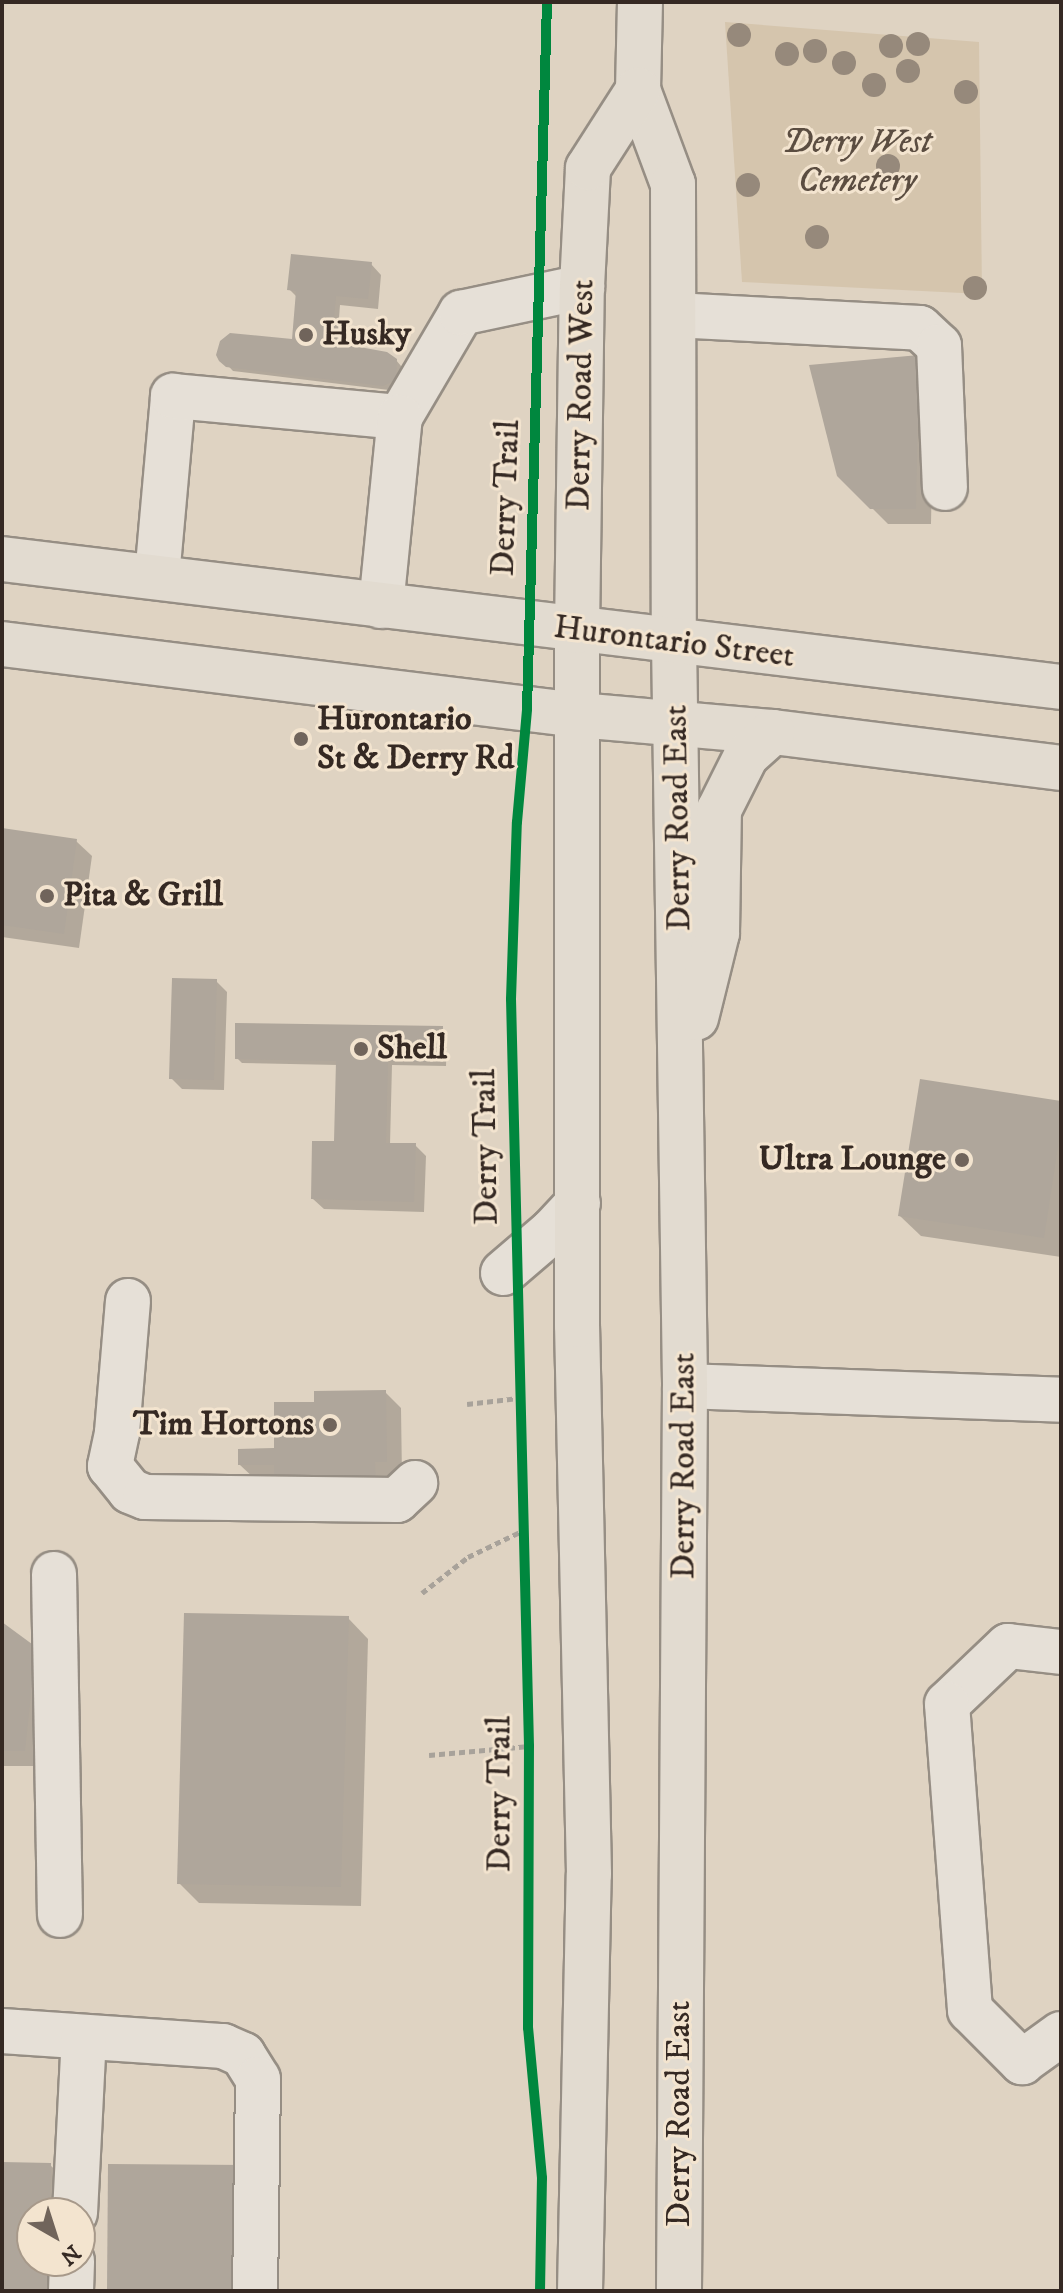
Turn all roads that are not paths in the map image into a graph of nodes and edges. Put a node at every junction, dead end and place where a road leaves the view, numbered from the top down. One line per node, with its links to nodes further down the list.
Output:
1 (640, 2): 2 (main road)
2 (638, 90): 3 (main road, Derry Road West); 4 (main road)
3 (582, 287): 5 (lane); 10 (main road, Derry Road West)
4 (674, 315): 6 (lane); 11 (main road)
5 (400, 417): 8 (lane); 9 (lane)
6 (945, 488)
7 (2, 559): 8 (main road, Hurontario Street)
8 (157, 577): 9 (main road, Hurontario Street)
9 (381, 606): 10 (main road, Hurontario Street)
10 (577, 631): 11 (main road, Hurontario Street); 14 (main road, Derry Road West)
11 (674, 641): 13 (main road, Hurontario Street); 15 (main road, Derry Road East)
12 (2, 644): 14 (main road)
13 (1061, 687)
14 (578, 715): 15 (main road); 19 (main road)
15 (676, 722): 16 (main road); 18 (main road, Derry Road East)
16 (773, 732): 17 (main road); 18 (main road)
17 (1061, 768)
18 (682, 1079): 22 (main road, Derry Road East)
19 (578, 1203): 20 (lane); 33 (main road)
20 (503, 1273)
21 (128, 1301): 24 (lane)
22 (685, 1386): 23 (lane); 34 (main road, Derry Road East)
23 (1061, 1400)
24 (415, 1483)
25 (54, 1574): 27 (lane)
26 (1061, 1652): 29 (lane)
27 (60, 1915)
28 (2, 2031): 30 (lane)
29 (1061, 2034)
30 (84, 2037): 31 (lane); 32 (lane)
31 (76, 2197)
32 (255, 2291)
33 (580, 2291)
34 (679, 2291)

